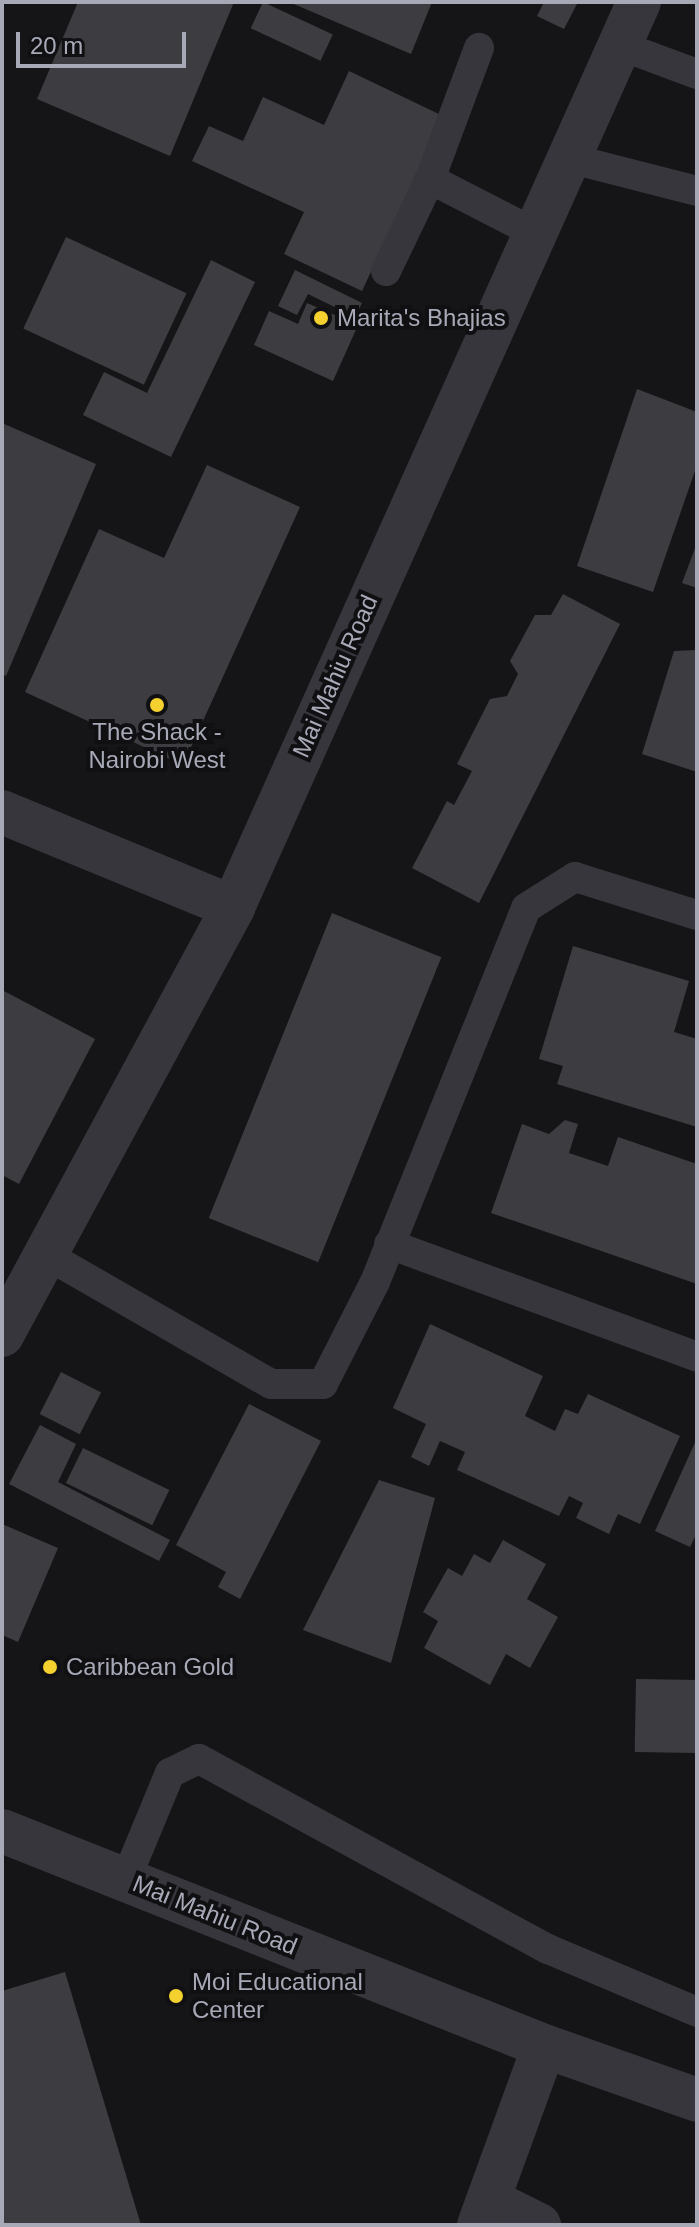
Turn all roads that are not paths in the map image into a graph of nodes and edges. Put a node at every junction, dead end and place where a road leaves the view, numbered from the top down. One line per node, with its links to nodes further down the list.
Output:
1 (639, 2): 2 (street, Mai Mahiu Road)
2 (616, 44): 4 (lane); 5 (street, Mai Mahiu Road)
3 (479, 48): 6 (lane)
4 (697, 74)
5 (572, 159): 7 (lane); 8 (street, Mai Mahiu Road)
6 (430, 179): 8 (lane); 9 (lane)
7 (697, 191)
8 (537, 234): 11 (street, Mai Mahiu Road)
9 (386, 271)
10 (2, 812): 11 (street)
11 (233, 907): 14 (street, Mai Mahiu Road)
12 (697, 915): 13 (lane)
13 (389, 1244): 14 (lane); 16 (lane)
14 (45, 1254): 15 (street, Mai Mahiu Road)
15 (4, 1327)
16 (697, 1357)
17 (2, 1831): 18 (street, Mai Mahiu Road)
18 (126, 1879): 19 (lane); 20 (street, Mai Mahiu Road)
19 (697, 2012)
20 (544, 2046): 21 (street, Mai Mahiu Road); 22 (street)
21 (697, 2100)
22 (484, 2213): 23 (street)
23 (539, 2225)

